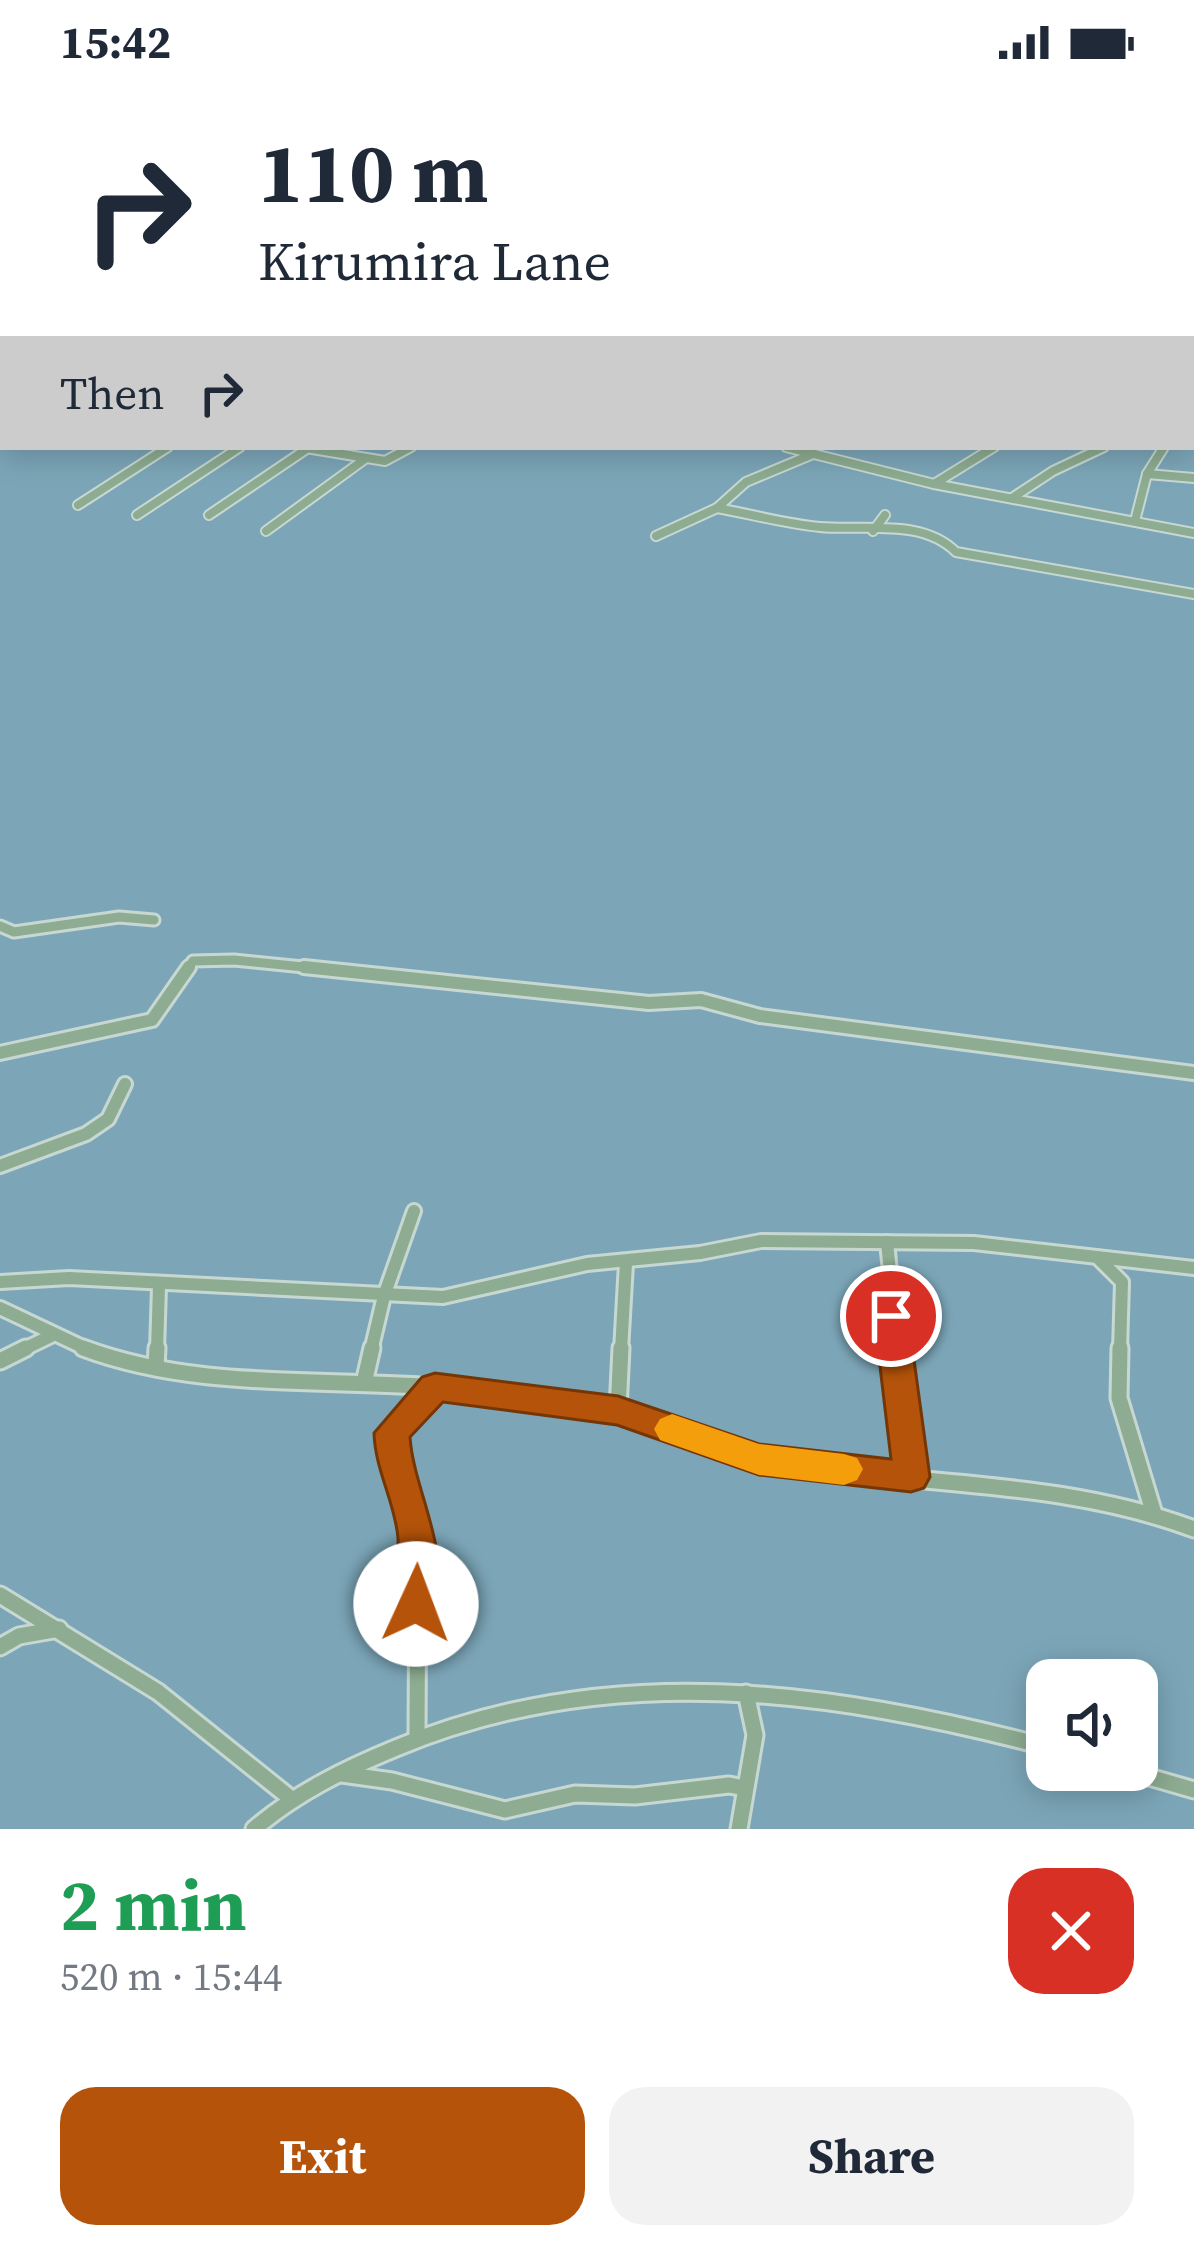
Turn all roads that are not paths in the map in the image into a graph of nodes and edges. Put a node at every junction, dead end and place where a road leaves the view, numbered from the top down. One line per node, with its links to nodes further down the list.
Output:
1 (893, 84): 2 (street)
2 (906, 84)
3 (163, 450): 18 (street)
4 (235, 450): 21 (street)
5 (303, 450): 22 (street)
6 (317, 450): 13 (street)
7 (406, 450): 13 (street)
8 (798, 450): 12 (street)
9 (989, 450): 16 (street)
10 (1099, 450): 17 (street)
11 (1162, 450): 14 (street)
12 (813, 454): 16 (street); 19 (street)
13 (365, 459): 25 (street)
14 (1147, 474): 15 (street); 23 (street)
15 (1194, 478)
16 (934, 484): 17 (street)
17 (1012, 499): 23 (street)
18 (78, 505)
19 (717, 508): 24 (street); 27 (street)
20 (885, 514): 24 (street)
21 (137, 515)
22 (209, 515)
23 (1135, 521): 26 (street)
24 (873, 530): 28 (street)
25 (266, 531)
26 (1194, 533)
27 (656, 536)
28 (1194, 594)
29 (154, 920): 30 (street)
30 (0, 926)
31 (0, 1053): 32 (street)
32 (1194, 1073)
33 (125, 1084): 34 (street)
34 (0, 1166)
35 (414, 1211): 42 (street)
36 (886, 1242): 37 (street); 38 (street); 50 (street)
37 (1096, 1256): 39 (street); 51 (street)
38 (626, 1263): 42 (street); 49 (street)
39 (1194, 1268)
40 (0, 1282): 41 (street)
41 (158, 1286): 42 (street); 46 (street)
42 (384, 1296): 47 (street)
43 (0, 1308): 44 (street)
44 (51, 1336): 45 (street); 46 (street)
45 (0, 1361)
46 (156, 1367): 47 (street)
47 (364, 1383): 48 (street)
48 (435, 1387): 49 (street); 57 (street)
49 (618, 1410): 50 (street)
50 (911, 1477): 51 (street)
51 (1154, 1514): 52 (street)
52 (1194, 1528)
53 (0, 1595): 54 (street)
54 (60, 1629): 55 (street); 63 (street)
55 (0, 1647)
56 (746, 1693): 57 (street); 58 (street); 61 (street)
57 (417, 1734): 59 (street)
58 (1026, 1742)
59 (339, 1774): 61 (street); 63 (street)
60 (1158, 1780): 62 (street)
61 (746, 1788): 65 (street)
62 (1194, 1790)
63 (290, 1797): 64 (street)
64 (254, 1829)
65 (739, 1829)

